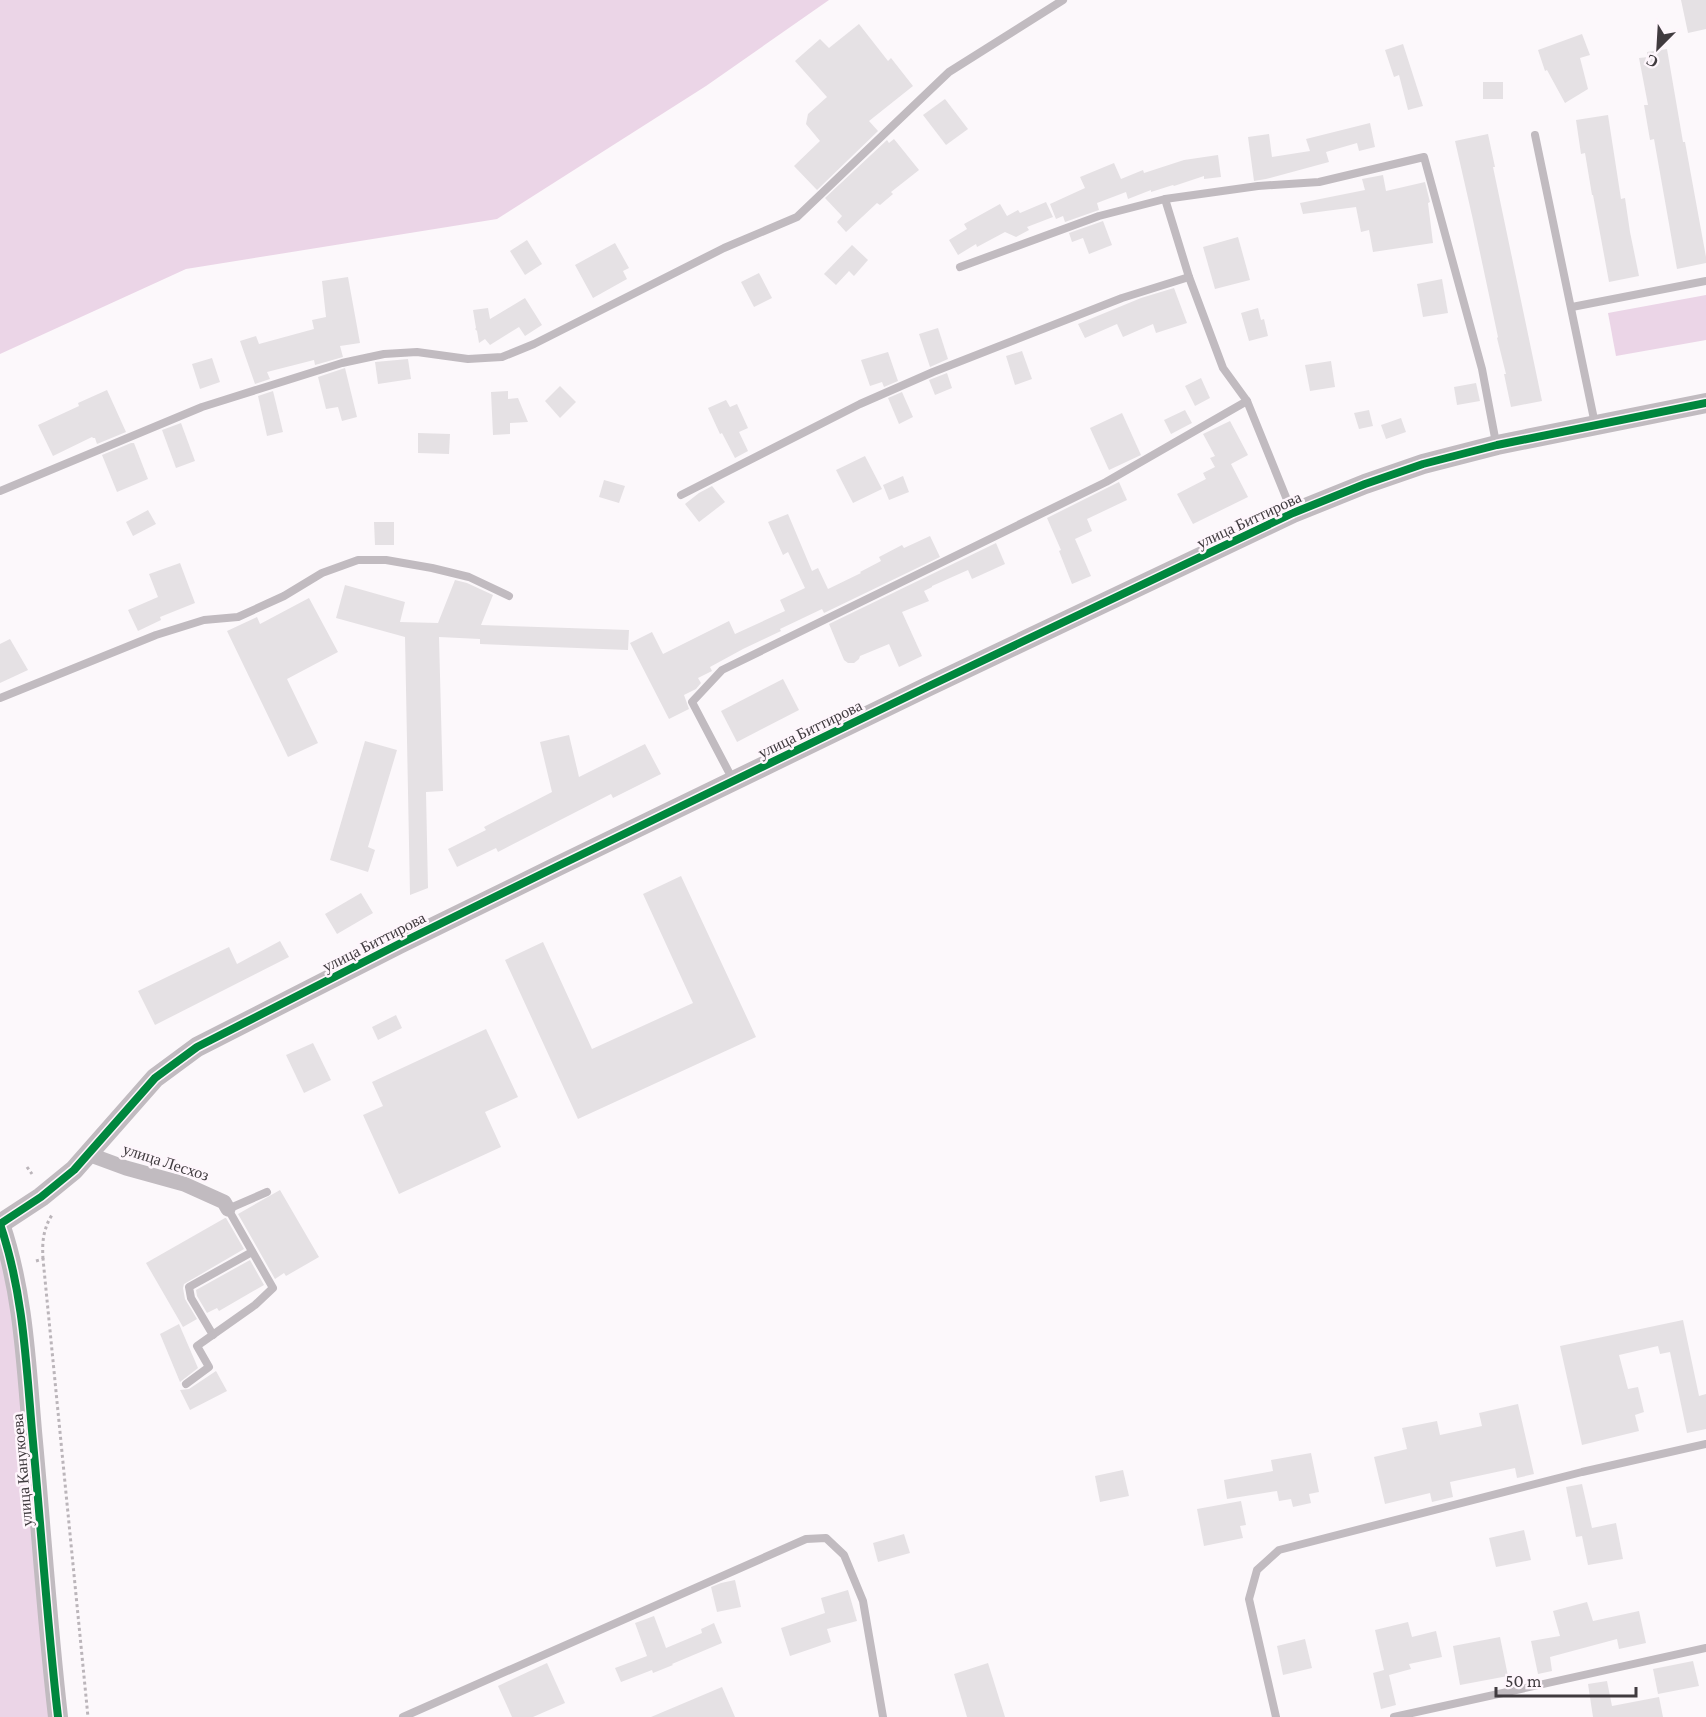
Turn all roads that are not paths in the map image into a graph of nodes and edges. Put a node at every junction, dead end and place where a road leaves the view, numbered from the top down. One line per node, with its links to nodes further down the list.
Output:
1 (1063, 0): 12 (lane)
2 (1535, 135): 7 (lane)
3 (1165, 199): 4 (lane); 5 (lane); 11 (lane)
4 (960, 267)
5 (1189, 277): 8 (lane); 13 (lane)
6 (1706, 281): 7 (lane)
7 (1572, 308): 10 (lane)
8 (1247, 401): 14 (lane); 17 (lane)
9 (1706, 403): 10 (street, улица Биттирова)
10 (1595, 424): 11 (street, улица Биттирова)
11 (1497, 445): 14 (street, улица Биттирова)
12 (0, 491)
13 (681, 495)
14 (1293, 513): 17 (street, улица Биттирова)
15 (509, 596): 16 (lane)
16 (0, 698)
17 (733, 781): 18 (street, улица Биттирова)
18 (88, 1154): 20 (street, улица Лесхоз); 21 (street, улица Биттирова)
19 (267, 1192): 20 (lane)
20 (228, 1209): 22 (lane)
21 (0, 1224): 27 (street, улица Канукоева)
22 (252, 1252): 23 (lane); 23 (lane)
23 (213, 1335): 24 (lane)
24 (186, 1384)
25 (1706, 1444): 30 (lane)
26 (1706, 1648): 31 (lane)
27 (58, 1717)
28 (403, 1717): 29 (lane)
29 (883, 1717)
30 (1276, 1717)
31 (1394, 1717)

